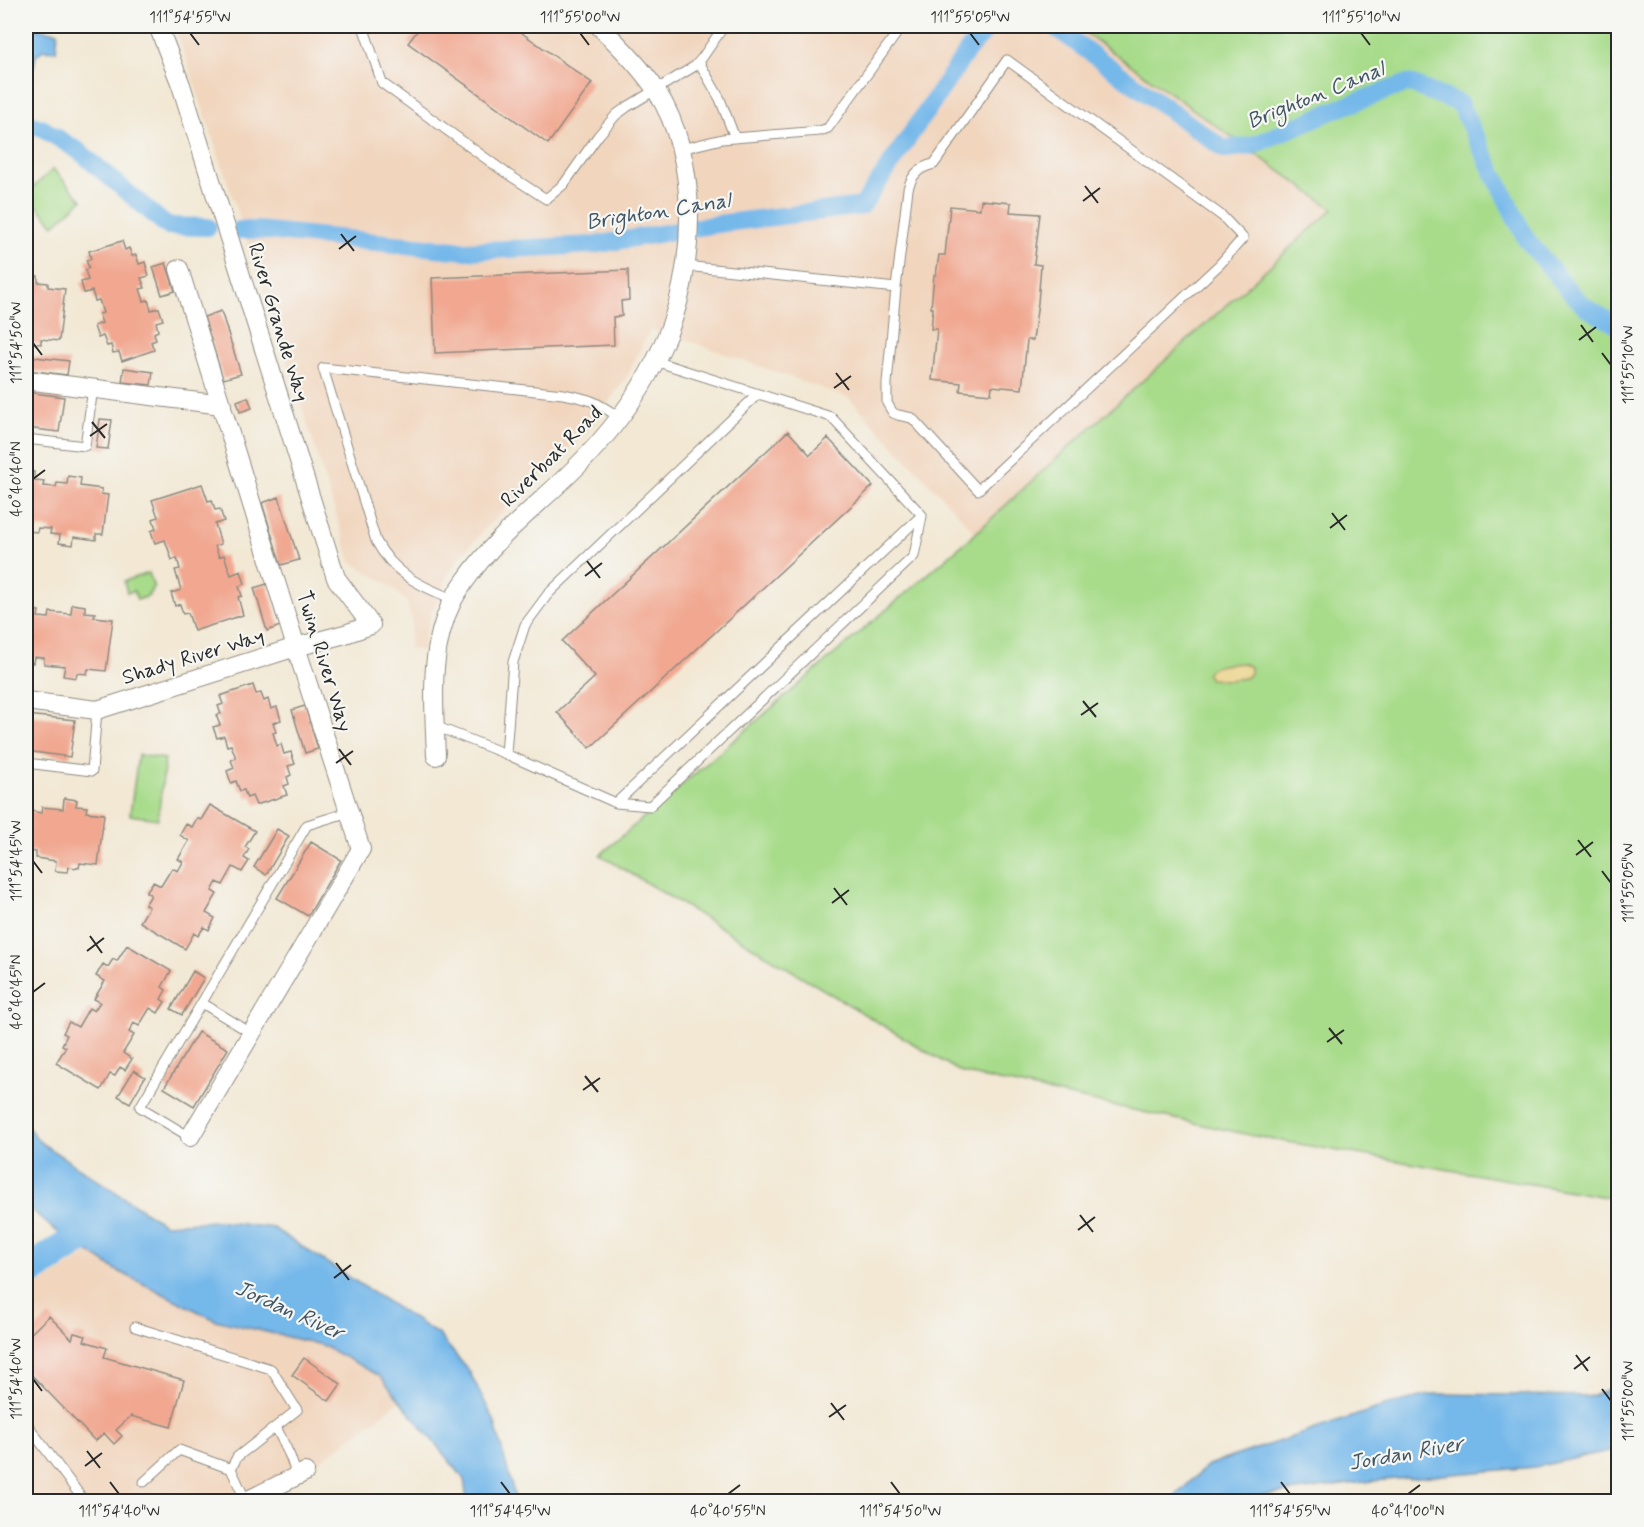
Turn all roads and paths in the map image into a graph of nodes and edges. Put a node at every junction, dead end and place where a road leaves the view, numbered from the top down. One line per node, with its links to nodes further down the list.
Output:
1 (158, 26): 22 (street, River Grande Way)
2 (363, 26): 7 (lane)
3 (599, 26): 7 (street, Riverboat Road)
4 (723, 26): 6 (lane)
5 (902, 26): 8 (lane)
6 (699, 62): 7 (lane); 8 (lane)
7 (656, 90): 9 (street, Riverboat Road)
8 (735, 138): 9 (lane)
9 (681, 148): 10 (street, Riverboat Road)
10 (685, 266): 12 (lane); 13 (street, Riverboat Road)
11 (179, 269): 17 (street, Twin River Way)
12 (896, 288): 12 (lane)
13 (655, 361): 16 (lane); 18 (street, Riverboat Road)
14 (26, 380): 15 (street)
15 (93, 388): 17 (street); 19 (lane)
16 (758, 394): 20 (lane); 27 (lane)
17 (222, 405): 23 (street, Twin River Way)
18 (620, 418): 21 (street, Riverboat Road); 21 (lane)
19 (26, 439)
20 (922, 515): 30 (lane); 30 (lane)
21 (453, 600): 26 (street, Riverboat Road)
22 (371, 625): 23 (street, Shady River Way)
23 (296, 647): 25 (street, Shady River Way); 31 (street, Twin River Way)
24 (26, 701): 25 (street, Shady River Way)
25 (97, 710): 29 (lane)
26 (435, 726): 27 (lane); 28 (street, Riverboat Road)
27 (506, 754): 30 (lane)
28 (436, 756)
29 (26, 763)
30 (616, 803)
31 (349, 812): 32 (lane); 33 (street, Twin River Way)
32 (202, 1003): 33 (lane); 34 (lane)
33 (251, 1033): 34 (street, Twin River Way)
34 (190, 1137)
35 (135, 1327): 37 (lane)
36 (26, 1423): 42 (lane)
37 (276, 1427): 38 (lane); 39 (lane)
38 (231, 1469): 40 (lane); 41 (lane)
39 (301, 1474): 41 (street)
40 (144, 1482)
41 (245, 1501)
42 (85, 1502)

